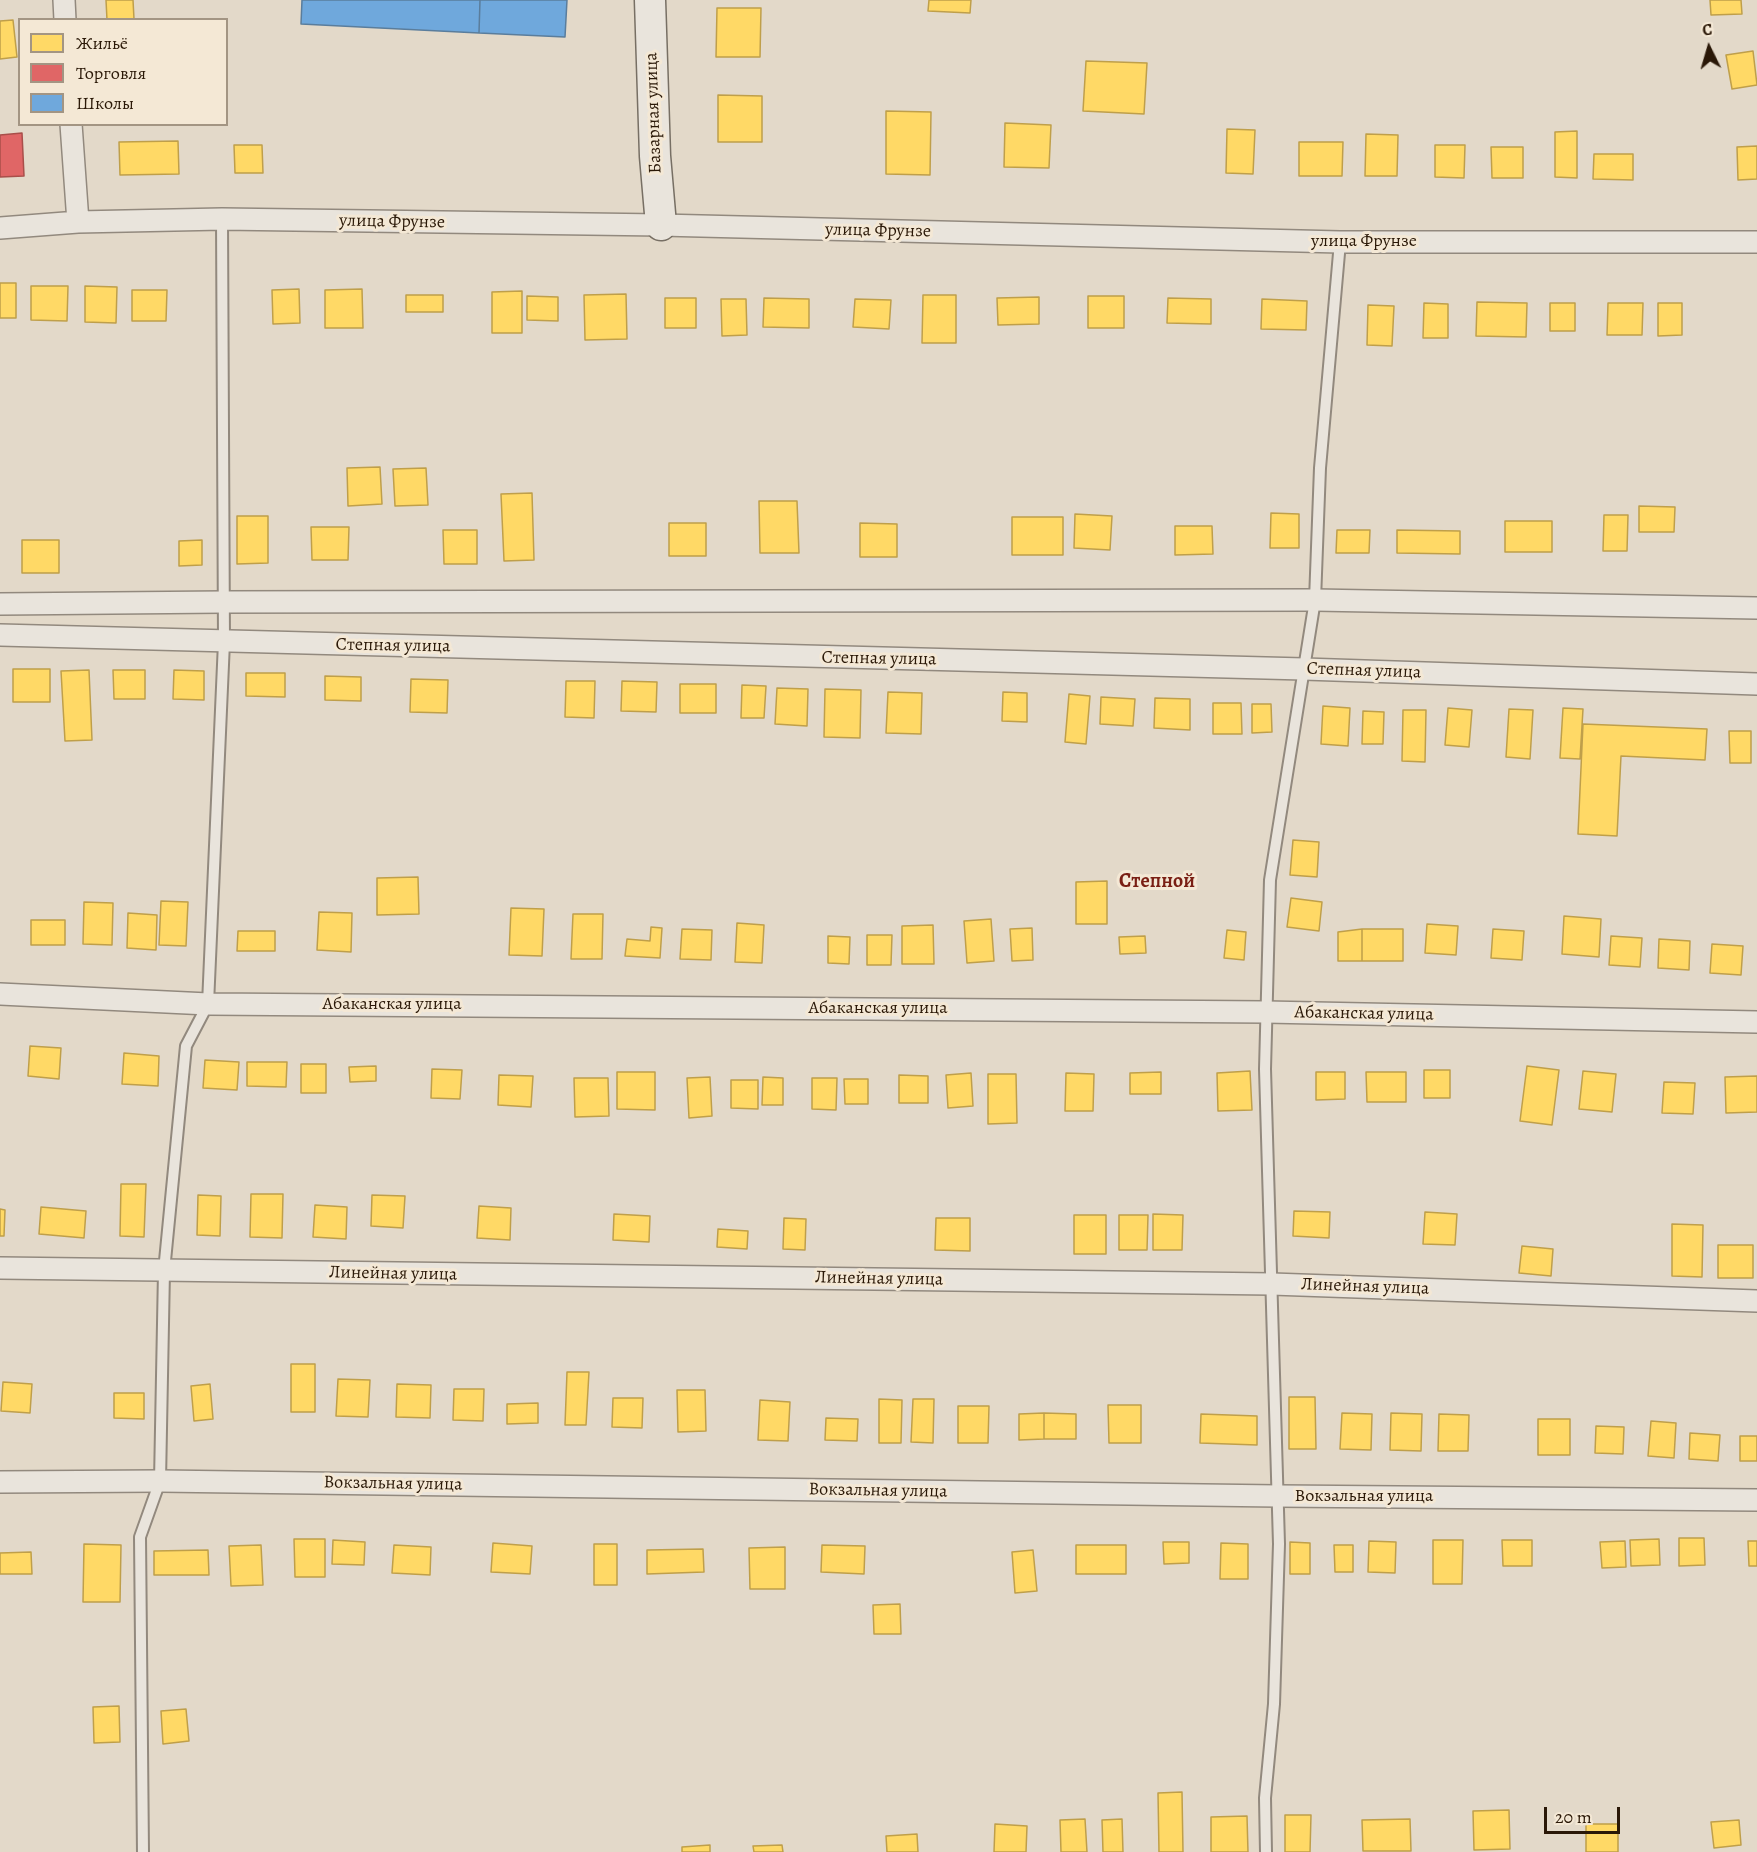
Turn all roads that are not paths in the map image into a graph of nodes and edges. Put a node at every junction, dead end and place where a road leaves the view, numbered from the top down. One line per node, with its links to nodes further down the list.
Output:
1 (63, 0): 3 (street)
2 (650, 0): 7 (street, Базарная улица)
3 (65, 18)
4 (71, 126): 6 (street)
5 (222, 219): 6 (street, улица Фрунзе); 7 (street, улица Фрунзе); 12 (lane)
6 (78, 222): 8 (street, улица Фрунзе)
7 (661, 225): 9 (street, улица Фрунзе)
8 (0, 228)
9 (1340, 242): 10 (street, улица Фрунзе); 11 (lane)
10 (1757, 242)
11 (1315, 600): 12 (street); 14 (street); 17 (lane)
12 (224, 602): 13 (street); 16 (lane)
13 (0, 604)
14 (1757, 608)
15 (0, 635): 16 (street, Степная улица)
16 (224, 642): 17 (street, Степная улица); 20 (lane)
17 (1304, 669): 18 (street, Степная улица); 21 (lane)
18 (1757, 684)
19 (0, 994): 20 (street, Абаканская улица)
20 (208, 1005): 21 (street, Абаканская улица); 24 (lane)
21 (1266, 1012): 22 (street, Абаканская улица); 25 (lane)
22 (1757, 1022)
23 (0, 1268): 24 (street, Линейная улица)
24 (164, 1271): 25 (street, Линейная улица); 27 (lane)
25 (1272, 1284): 26 (street, Линейная улица); 29 (lane)
26 (1757, 1301)
27 (160, 1480): 28 (street, Вокзальная улица); 29 (street, Вокзальная улица); 31 (lane)
28 (0, 1482)
29 (1278, 1496): 30 (street, Вокзальная улица); 32 (lane)
30 (1757, 1500)
31 (143, 1852)
32 (1266, 1852)

